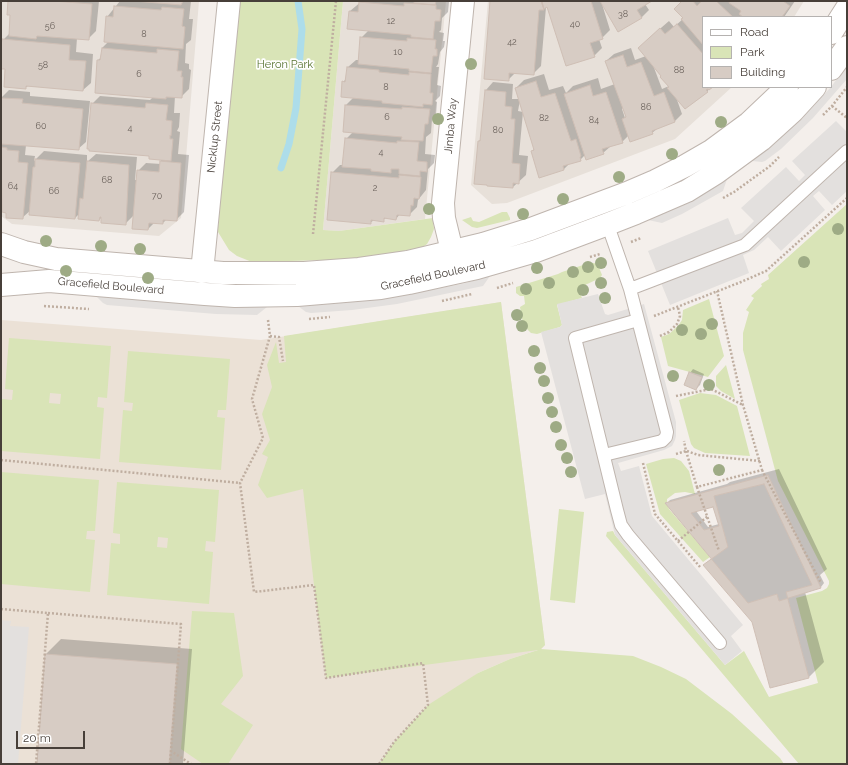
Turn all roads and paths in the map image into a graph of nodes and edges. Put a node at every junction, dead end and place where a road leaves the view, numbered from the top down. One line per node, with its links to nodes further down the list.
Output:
1 (229, 1): 19 (street, Nicklup Street)
2 (336, 1): 16 (path)
3 (462, 1): 18 (street, Jimba Way)
4 (847, 8): 5 (street)
5 (832, 31)
6 (847, 47): 7 (street)
7 (832, 68)
8 (786, 88): 14 (street, Gracefield Boulevard)
9 (815, 88): 15 (street, Gracefield Boulevard)
10 (832, 106): 11 (path)
11 (847, 118)
12 (847, 151): 21 (lane)
13 (847, 198): 22 (path)
14 (600, 204): 15 (lane); 18 (street, Gracefield Boulevard)
15 (608, 224): 20 (street, Gracefield Boulevard); 21 (lane)
16 (313, 234)
17 (1, 244): 19 (street, Gracefield Boulevard)
18 (452, 251): 19 (street, Gracefield Boulevard)
19 (202, 272)
20 (1, 285)
21 (630, 289): 26 (lane)
22 (716, 291): 23 (path); 31 (path)
23 (678, 307): 24 (path); 28 (path)
24 (651, 309)
25 (268, 320): 27 (path)
26 (638, 320): 32 (lane); 32 (lane)
27 (270, 336): 29 (path); 37 (path)
28 (658, 336)
29 (284, 362)
30 (673, 396): 31 (path)
31 (743, 405): 35 (path)
32 (604, 455): 46 (lane)
33 (1, 460): 37 (path)
34 (642, 461): 40 (path)
35 (760, 461): 36 (path); 38 (path)
36 (762, 470): 38 (path); 43 (path)
37 (240, 483): 51 (path)
38 (698, 487): 39 (path)
39 (708, 516): 40 (path); 41 (path)
40 (678, 541): 42 (path)
41 (719, 551)
42 (700, 566)
43 (821, 582)
44 (1, 609): 45 (path)
45 (48, 613): 47 (path); 48 (path)
46 (720, 643)
47 (171, 751): 49 (path); 50 (path)
48 (36, 764)
49 (170, 764)
50 (191, 764)
51 (379, 764)

